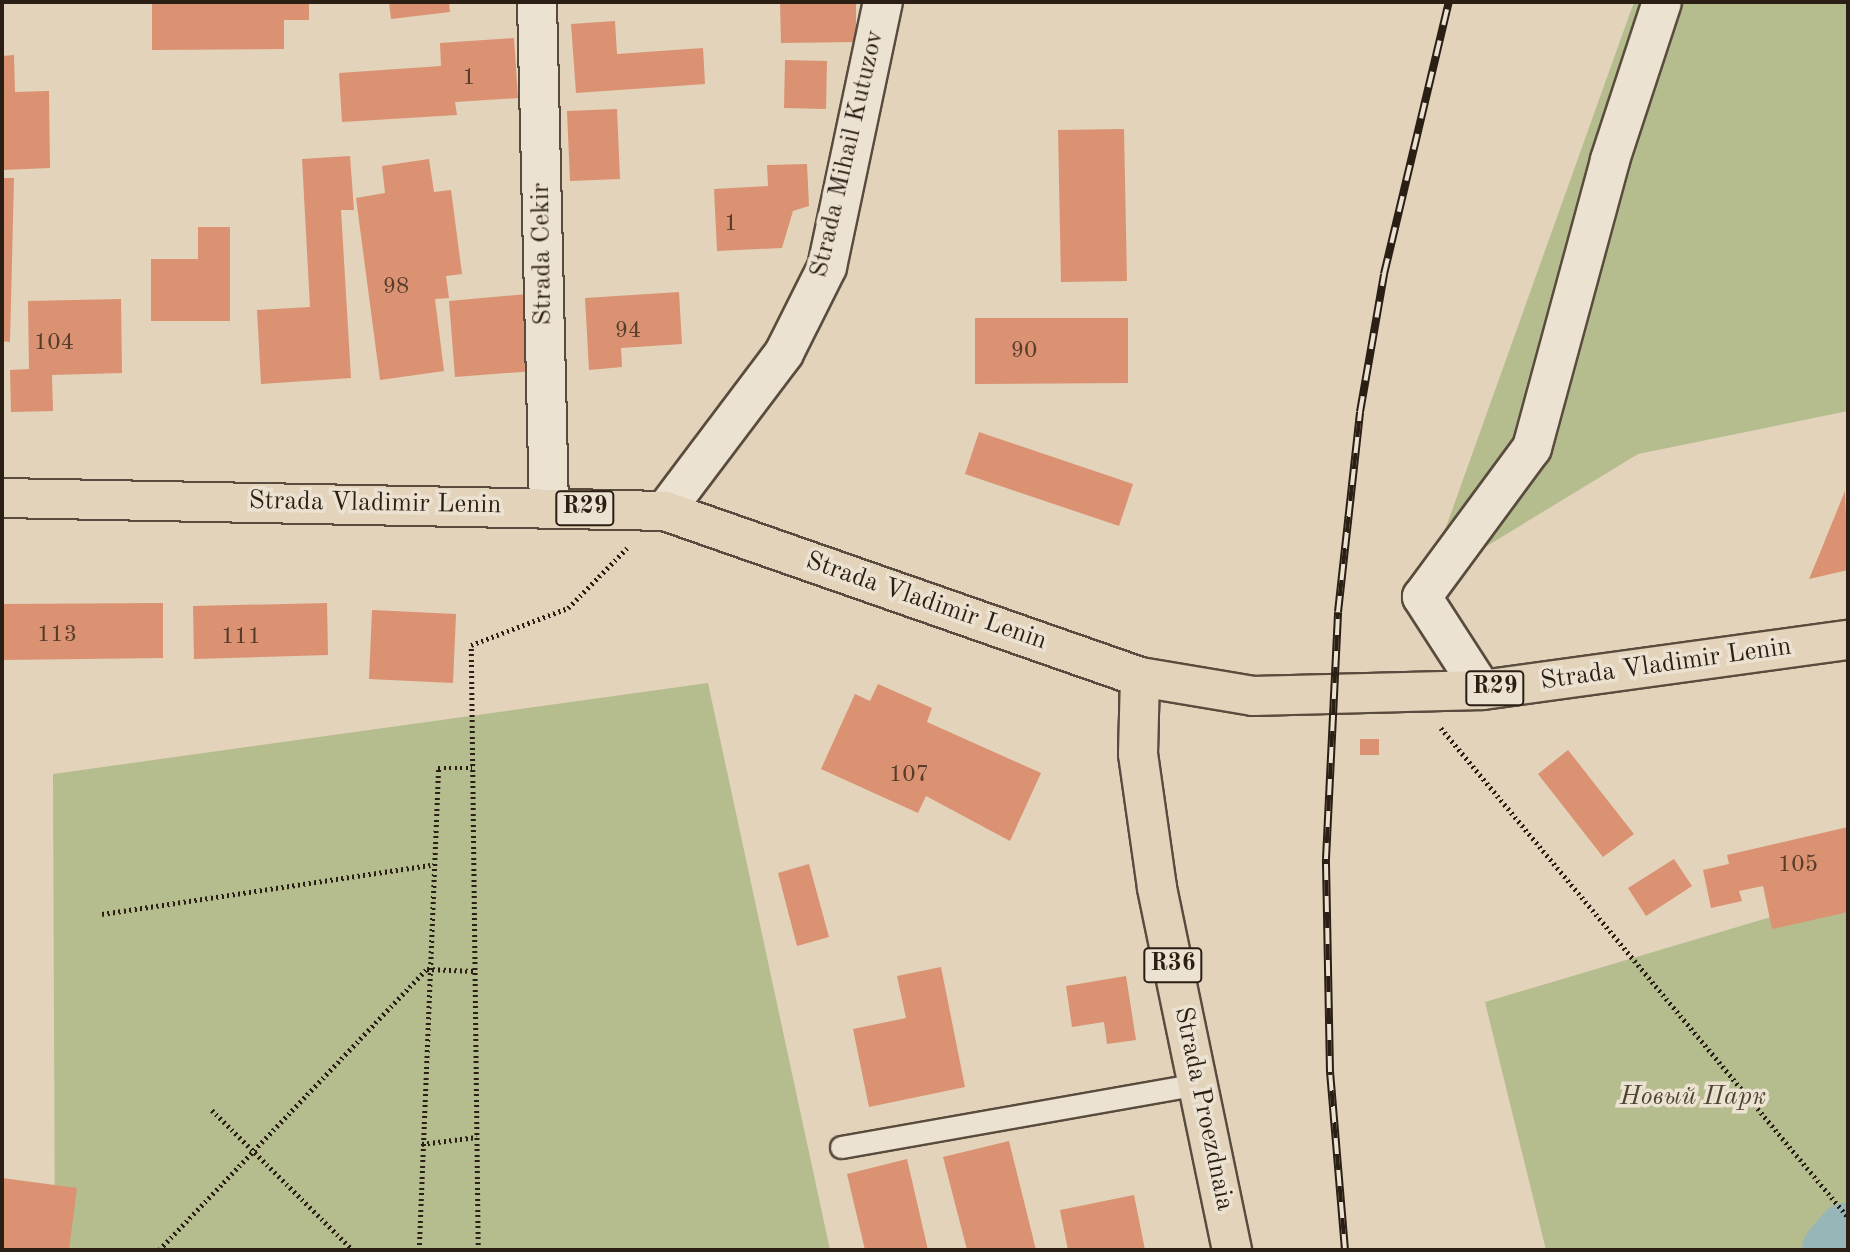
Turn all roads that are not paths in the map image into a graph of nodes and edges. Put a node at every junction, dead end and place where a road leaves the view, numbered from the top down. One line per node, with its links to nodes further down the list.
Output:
1 (537, 2): 5 (street, Strada Cekir)
2 (883, 2): 6 (street, Strada Mihail Kutuzov)
3 (1662, 2): 9 (street)
4 (2, 498): 5 (main road, Strada Vladimir Lenin / R29)
5 (549, 506): 6 (main road, Strada Vladimir Lenin / R29)
6 (665, 511): 8 (main road, Strada Vladimir Lenin / R29)
7 (1848, 640): 9 (main road, Strada Vladimir Lenin / R29)
8 (1140, 677): 9 (main road, Strada Vladimir Lenin / R29); 10 (main road, Strada Proezdnaia / R36)
9 (1482, 690)
10 (1198, 1084): 11 (lane); 12 (main road, Strada Proezdnaia / R36)
11 (841, 1147)
12 (1232, 1250)

